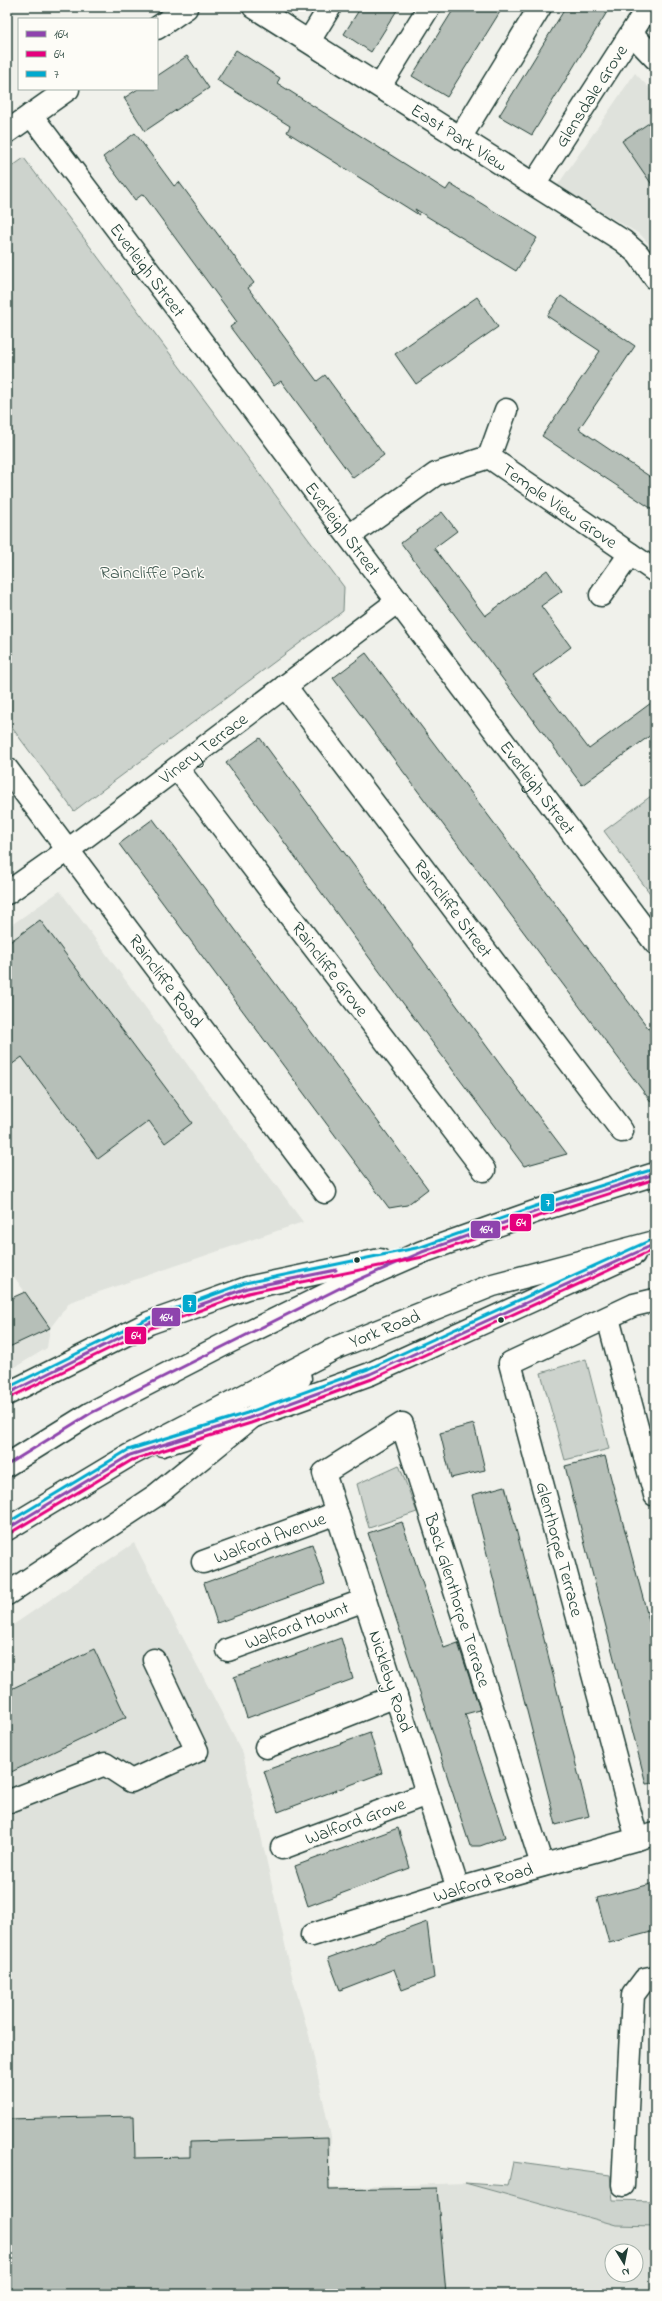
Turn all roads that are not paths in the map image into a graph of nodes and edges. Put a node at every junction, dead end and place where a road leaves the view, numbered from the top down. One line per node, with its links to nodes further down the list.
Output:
1 (254, 7): 9 (main road, East Park View)
2 (330, 7): 9 (main road)
3 (430, 7): 11 (main road)
4 (540, 7): 15 (main road)
5 (648, 7): 8 (main road, Glensdale Grove)
6 (186, 8): 7 (main road)
7 (158, 27)
8 (632, 34): 10 (main road); 16 (main road, Glensdale Grove)
9 (309, 42): 11 (main road, East Park View)
10 (655, 58)
11 (380, 86): 15 (main road, East Park View)
12 (67, 90): 13 (main road)
13 (31, 115): 14 (main road); 20 (main road, Everleigh Street)
14 (7, 132)
15 (460, 138): 16 (main road, East Park View)
16 (534, 184): 17 (main road, East Park View)
17 (655, 278)
18 (506, 410): 19 (main road, Temple View Grove)
19 (489, 457): 20 (main road, Temple View Grove); 21 (main road, Temple View Grove)
20 (349, 536): 24 (main road, Everleigh Street)
21 (630, 554): 22 (main road, Temple View Grove); 23 (main road, Temple View Grove)
22 (655, 571)
23 (601, 595)
24 (398, 601): 25 (main road, Vinery Terrace); 30 (main road, Everleigh Street)
25 (285, 686): 26 (main road, Vinery Terrace); 31 (main road, Raincliffe Street)
26 (177, 768): 28 (main road, Vinery Terrace); 32 (main road, Raincliffe Grove)
27 (7, 769): 28 (main road, Raincliffe Road)
28 (68, 850): 29 (main road, Vinery Terrace); 34 (main road, Raincliffe Road)
29 (7, 893)
30 (655, 943)
31 (622, 1131)
32 (484, 1170)
33 (655, 1174): 36 (main road)
34 (325, 1192)
35 (655, 1243): 39 (main road, York Road); 41 (main road, York Road)
36 (422, 1252): 40 (main road); 43 (main road)
37 (655, 1300): 38 (main road, Glenthorpe Terrace)
38 (608, 1318): 45 (main road); 57 (main road, Glenthorpe Terrace)
39 (338, 1347): 41 (main road); 42 (main road, York Road)
40 (7, 1394)
41 (249, 1418): 42 (main road, York Road); 49 (main road)
42 (130, 1455): 47 (main road, York Road)
43 (7, 1465)
44 (324, 1473): 46 (main road, Nickleby Road); 59 (main road, Back Glenthorpe Terrace)
45 (655, 1495)
46 (337, 1513): 48 (main road, Walford Avenue); 50 (main road, Nickleby Road)
47 (7, 1529)
48 (203, 1562)
49 (7, 1594)
50 (365, 1600): 51 (main road, Walford Mount); 53 (main road, Nickleby Road)
51 (228, 1650)
52 (154, 1660): 56 (main road)
53 (396, 1696): 54 (main road); 55 (main road, Nickleby Road)
54 (266, 1747)
55 (427, 1794): 58 (main road, Walford Grove); 60 (main road, Nickleby Road)
56 (7, 1802)
57 (646, 1836): 59 (main road, Walford Road)
58 (282, 1848)
59 (542, 1865): 60 (main road, Walford Road)
60 (458, 1889): 61 (main road, Walford Road)
61 (312, 1935)
62 (655, 1977): 63 (main road)
63 (623, 2185)

